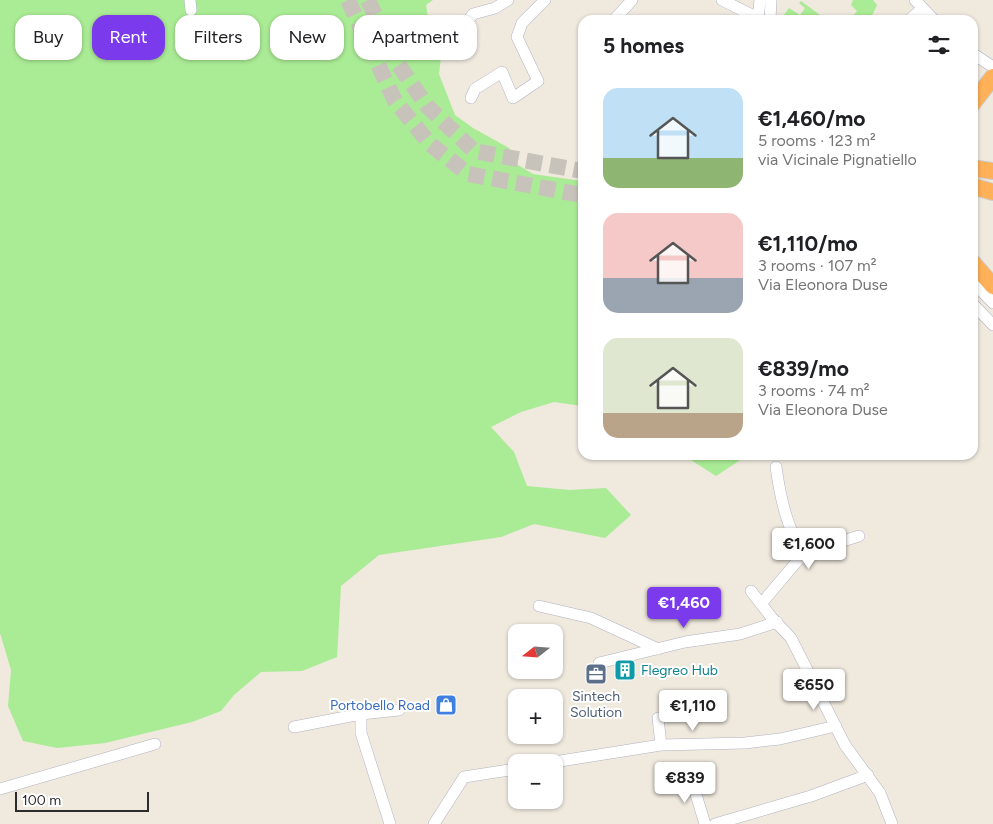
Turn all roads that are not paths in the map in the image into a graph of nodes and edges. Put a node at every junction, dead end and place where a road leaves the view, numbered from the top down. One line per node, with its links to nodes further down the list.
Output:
1 (508, 0): 8 (street)
2 (545, 0): 18 (street)
3 (632, 0): 9 (street)
4 (722, 0): 10 (street)
5 (760, 0): 11 (street)
6 (772, 0): 12 (street)
7 (918, 5): 13 (street)
8 (472, 15)
9 (618, 15)
10 (750, 15)
11 (758, 15)
12 (770, 15)
13 (929, 15)
14 (978, 58): 15 (street)
15 (993, 67)
16 (993, 77): 17 (highway)
17 (978, 96)
18 (472, 98)
19 (978, 169): 20 (highway)
20 (993, 170)
21 (978, 188): 22 (highway)
22 (993, 192)
23 (978, 277): 24 (highway)
24 (986, 296): 25 (street)
25 (993, 325)
26 (776, 467): 28 (street)
27 (859, 536): 28 (street)
28 (804, 558): 30 (street)
29 (751, 591): 30 (street)
30 (761, 604): 32 (street)
31 (539, 606): 33 (street)
32 (777, 622): 33 (street); 39 (street)
33 (658, 649): 34 (street)
34 (599, 663)
35 (399, 710): 36 (street)
36 (361, 714): 38 (street); 47 (street)
37 (658, 718): 41 (street)
38 (294, 726)
39 (836, 726): 41 (street); 44 (street)
40 (155, 744): 46 (street)
41 (661, 745): 42 (street)
42 (563, 761)
43 (508, 770): 48 (street)
44 (868, 775): 50 (street); 51 (street)
45 (691, 778): 49 (street)
46 (0, 789)
47 (390, 824)
48 (434, 824)
49 (704, 824)
50 (715, 824)
51 (892, 824)

